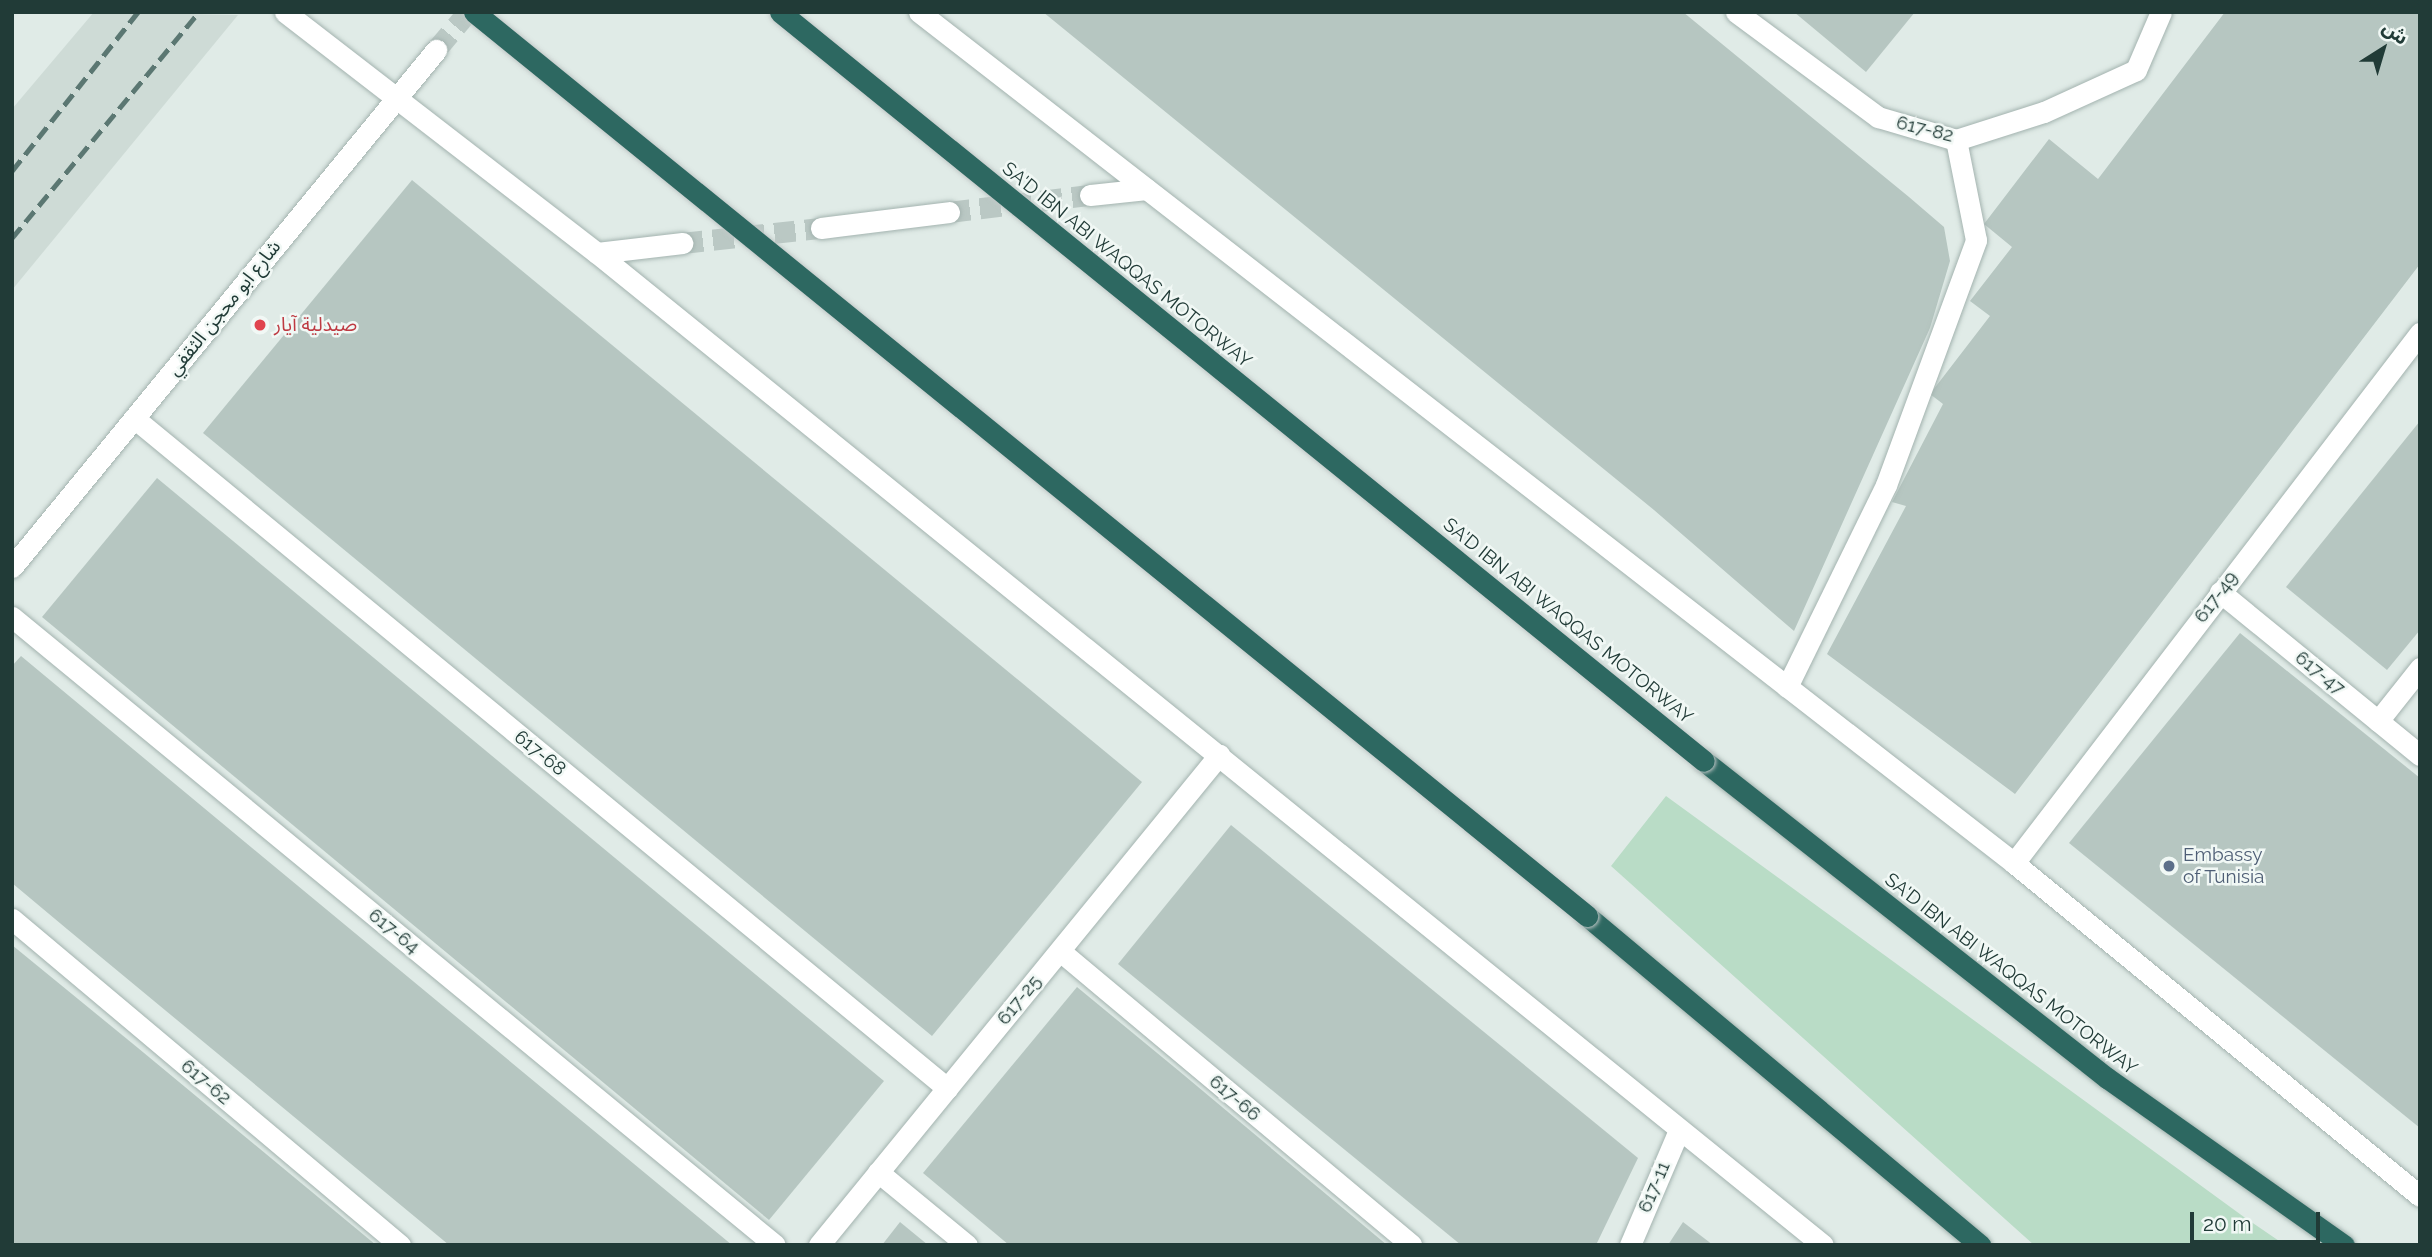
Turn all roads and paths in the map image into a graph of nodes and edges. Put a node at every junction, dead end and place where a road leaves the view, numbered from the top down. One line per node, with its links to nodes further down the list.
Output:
1 (285, 12): 8 (street)
2 (474, 12): 40 (highway, bridge)
3 (780, 12): 41 (highway, SA'D IBN ABI WAQQAS MOTORWAY, bridge)
4 (919, 12): 10 (street)
5 (1736, 12): 9 (street, 617-82)
6 (2161, 12): 9 (street, 617-82)
7 (436, 50): 8 (street, شارع ابو محجن الثقفي)
8 (394, 100): 15 (street); 17 (street, شارع ابو محجن الثقفي)
9 (1956, 140): 22 (street)
10 (1147, 189): 11 (street); 22 (street)
11 (1090, 195)
12 (949, 212): 13 (street)
13 (821, 228)
14 (682, 243): 15 (street)
15 (597, 253): 24 (street)
16 (2420, 332): 19 (street, 617-49)
17 (134, 418): 18 (street, شارع ابو محجن الثقفي); 29 (street, 617-68)
18 (12, 567)
19 (2220, 592): 23 (street, 617-47); 26 (street, 617-49)
20 (12, 617): 34 (street, 617-64)
21 (2420, 668): 23 (street)
22 (1787, 687): 26 (street)
23 (2378, 721): 25 (street, 617-47)
24 (1220, 755): 28 (street, 617-25); 30 (street)
25 (2420, 755)
26 (2014, 863): 32 (street)
27 (12, 919): 33 (street, 617-62)
28 (1060, 951): 29 (street, 617-25); 37 (street, 617-66)
29 (947, 1088): 31 (street, 617-25)
30 (1679, 1130): 38 (street, 617-11); 39 (street)
31 (878, 1172): 35 (street, 617-25); 36 (street)
32 (2420, 1196)
33 (400, 1245)
34 (775, 1245)
35 (818, 1245)
36 (967, 1245)
37 (1410, 1245)
38 (1629, 1245)
39 (1823, 1245)
40 (1980, 1245)
41 (2344, 1245)

